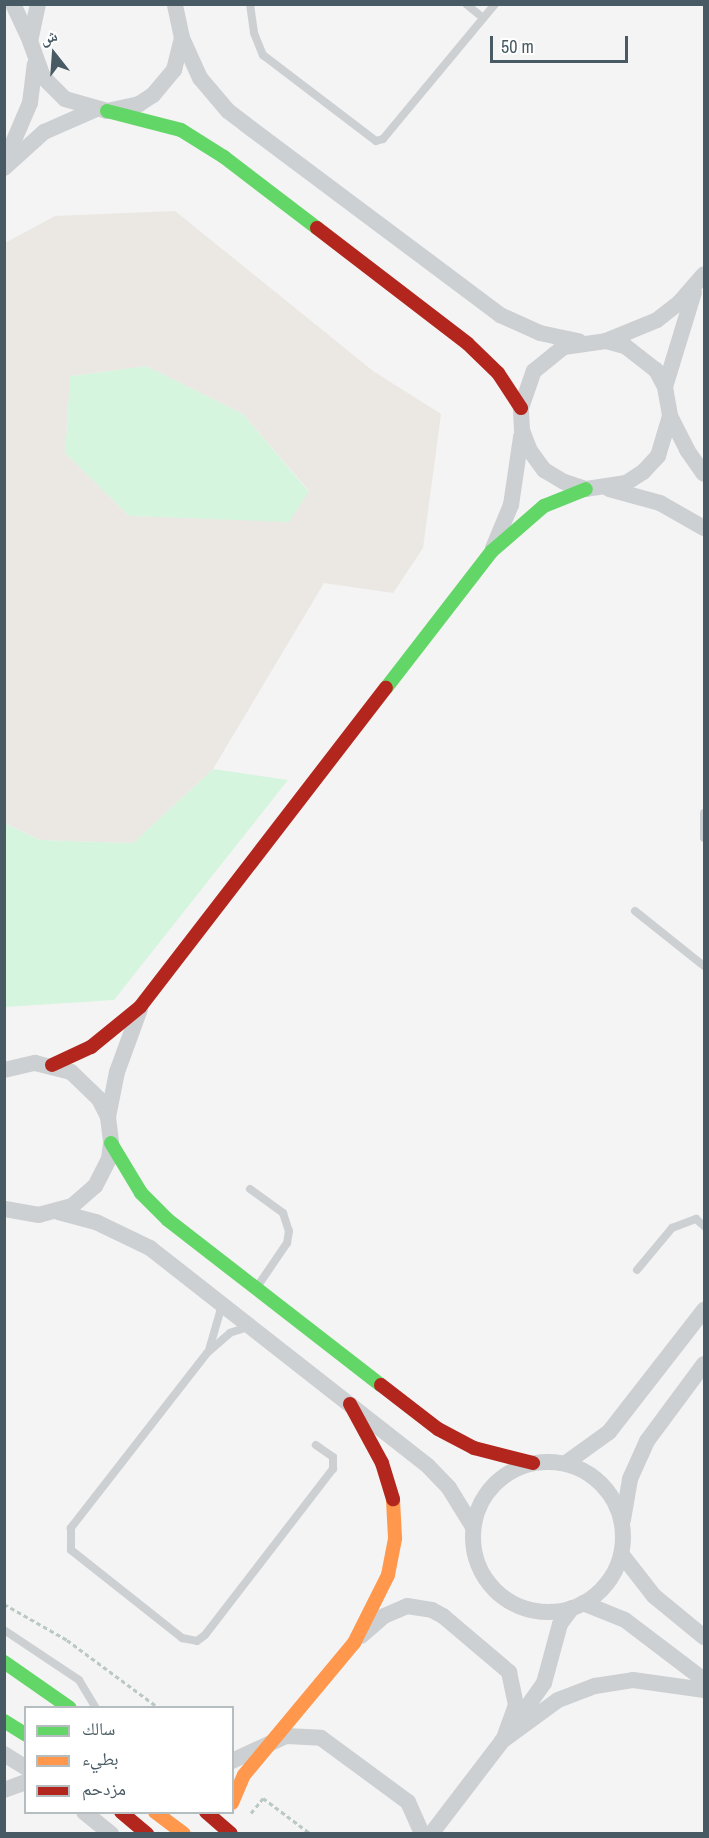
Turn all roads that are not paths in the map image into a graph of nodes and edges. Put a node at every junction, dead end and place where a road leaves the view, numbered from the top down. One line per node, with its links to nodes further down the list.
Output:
1 (13, 4): 10 (street)
2 (38, 4): 10 (street)
3 (175, 4): 9 (street)
4 (180, 4): 9 (street)
5 (250, 4): 8 (lane)
6 (466, 4): 8 (lane)
7 (495, 4): 8 (lane)
8 (483, 18)
9 (182, 31): 12 (street); 16 (street)
10 (30, 41): 11 (street)
11 (35, 63): 12 (street); 13 (street)
12 (101, 110): 14 (street); 19 (street)
13 (4, 161)
14 (4, 168)
15 (701, 279): 17 (street); 18 (street)
16 (583, 341): 17 (street); 19 (street)
17 (606, 341): 18 (street)
18 (665, 387): 20 (street)
19 (520, 408): 21 (street)
20 (670, 417): 22 (street); 23 (street)
21 (522, 430): 24 (street); 26 (street)
22 (705, 474)
23 (605, 488): 24 (street); 25 (street)
24 (586, 489): 26 (street)
25 (705, 528)
26 (492, 551): 31 (street)
27 (705, 813): 28 (lane)
28 (705, 838)
29 (635, 911): 30 (lane)
30 (705, 966)
31 (140, 1007): 32 (street); 34 (street)
32 (52, 1065): 33 (street); 34 (street)
33 (9, 1066)
34 (108, 1117): 35 (street)
35 (111, 1143): 38 (street); 42 (street)
36 (250, 1189): 42 (lane)
37 (12, 1212): 38 (street); 39 (street)
38 (58, 1212): 43 (street)
39 (4, 1221)
40 (705, 1226): 41 (lane)
41 (637, 1270)
42 (256, 1287): 50 (street)
43 (222, 1304): 45 (street); 46 (lane)
44 (705, 1310): 51 (street)
45 (251, 1326): 46 (lane); 48 (street)
46 (207, 1353): 49 (lane)
47 (705, 1364): 52 (street)
48 (350, 1404): 53 (street); 58 (street)
49 (316, 1445)
50 (533, 1463): 51 (street); 53 (street)
51 (566, 1463): 52 (street)
52 (622, 1521): 54 (street)
53 (473, 1527): 55 (street)
54 (622, 1555): 55 (street); 57 (street)
55 (578, 1606): 60 (street); 67 (street)
56 (4, 1630): 63 (lane)
57 (705, 1637)
58 (354, 1643): 66 (street); 67 (street)
59 (4, 1662): 62 (street)
60 (705, 1680)
61 (705, 1690): 67 (street)
62 (69, 1706)
63 (95, 1706)
64 (4, 1720): 65 (street)
65 (24, 1733)
66 (274, 1740): 69 (street); 73 (street); 83 (street)
67 (502, 1742): 84 (street)
68 (4, 1754): 70 (street)
69 (234, 1760)
70 (24, 1767)
71 (24, 1783): 72 (street)
72 (4, 1790)
73 (234, 1800)
74 (87, 1814): 79 (street)
75 (123, 1814): 80 (street)
76 (158, 1814): 81 (street)
77 (208, 1814): 82 (street)
78 (231, 1814): 82 (street)
79 (111, 1833)
80 (147, 1833)
81 (184, 1833)
82 (232, 1833)
83 (422, 1833)
84 (431, 1833)

